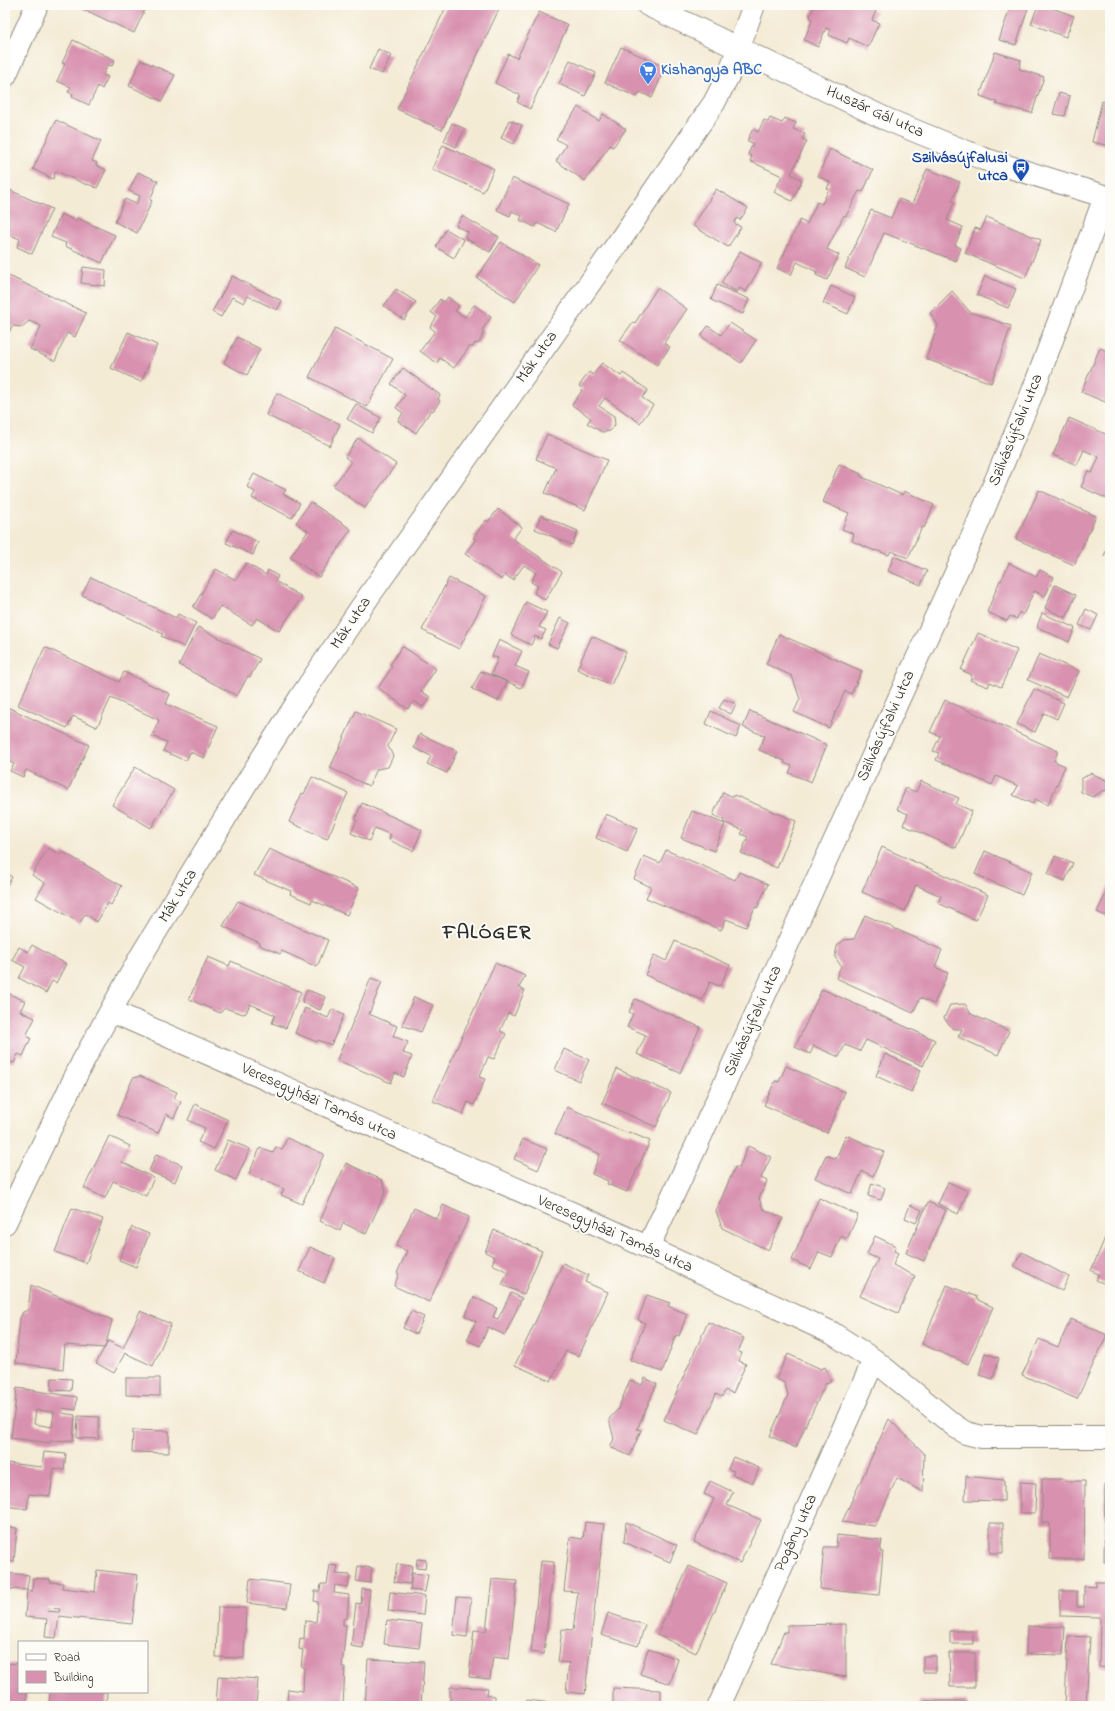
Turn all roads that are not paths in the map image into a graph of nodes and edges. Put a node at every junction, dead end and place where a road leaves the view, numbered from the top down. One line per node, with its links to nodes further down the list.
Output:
1 (37, 5): 5 (street)
2 (648, 5): 4 (street, Huszár Gál utca)
3 (754, 5): 4 (street, Mák utca)
4 (739, 48): 6 (street, Huszár Gál utca); 7 (street, Mák utca)
5 (5, 76)
6 (1107, 198): 9 (street, Szilvásújfalvi utca)
7 (111, 1011): 8 (street, Mák utca); 9 (street, Veresegyházi Tamás utca)
8 (5, 1223)
9 (648, 1247): 10 (street, Veresegyházi Tamás utca)
10 (874, 1360): 11 (street, Veresegyházi Tamás utca); 12 (street, Pogány utca)
11 (1110, 1437)
12 (719, 1706)

